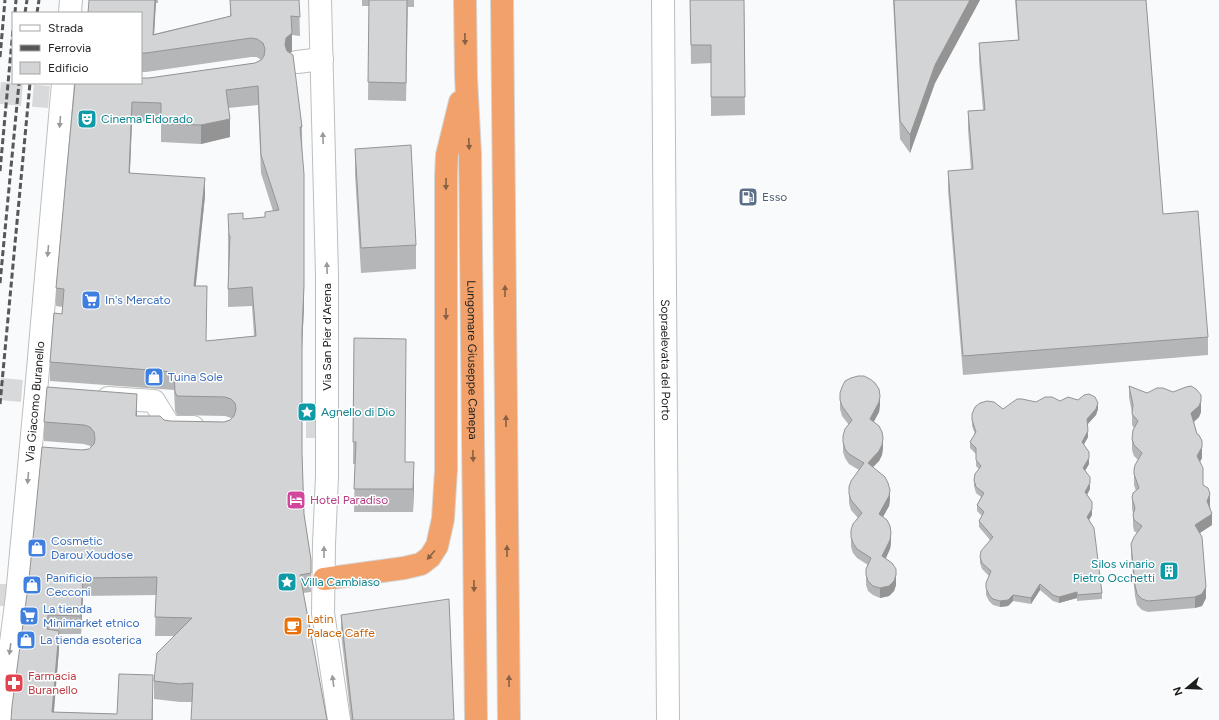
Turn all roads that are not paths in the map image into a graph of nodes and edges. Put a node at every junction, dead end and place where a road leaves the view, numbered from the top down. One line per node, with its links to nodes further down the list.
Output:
1 (71, 0): 6 (street)
2 (320, 0): 7 (street, Via San Pier d'Arena)
3 (465, 0): 9 (highway, Lungomare Giuseppe Canepa, one-way to 9)
4 (502, 0): 17 (highway, one-way to 4)
5 (663, 0): 18 (street, Sopraelevata del Porto)
6 (70, 12)
7 (322, 59): 8 (street); 13 (street, Via San Pier d'Arena, one-way to 7)
8 (297, 62)
9 (466, 77): 13 (highway, one-way to 13); 16 (highway, Lungomare Giuseppe Canepa, one-way to 16)
10 (63, 90): 14 (street, Via Giacomo Buranello, one-way to 14)
11 (91, 396): 12 (street)
12 (209, 428)
13 (324, 579): 15 (street, Via San Pier d'Arena, one-way to 13)
14 (1, 720)
15 (339, 720)
16 (476, 720)
17 (509, 720)
18 (668, 720)

